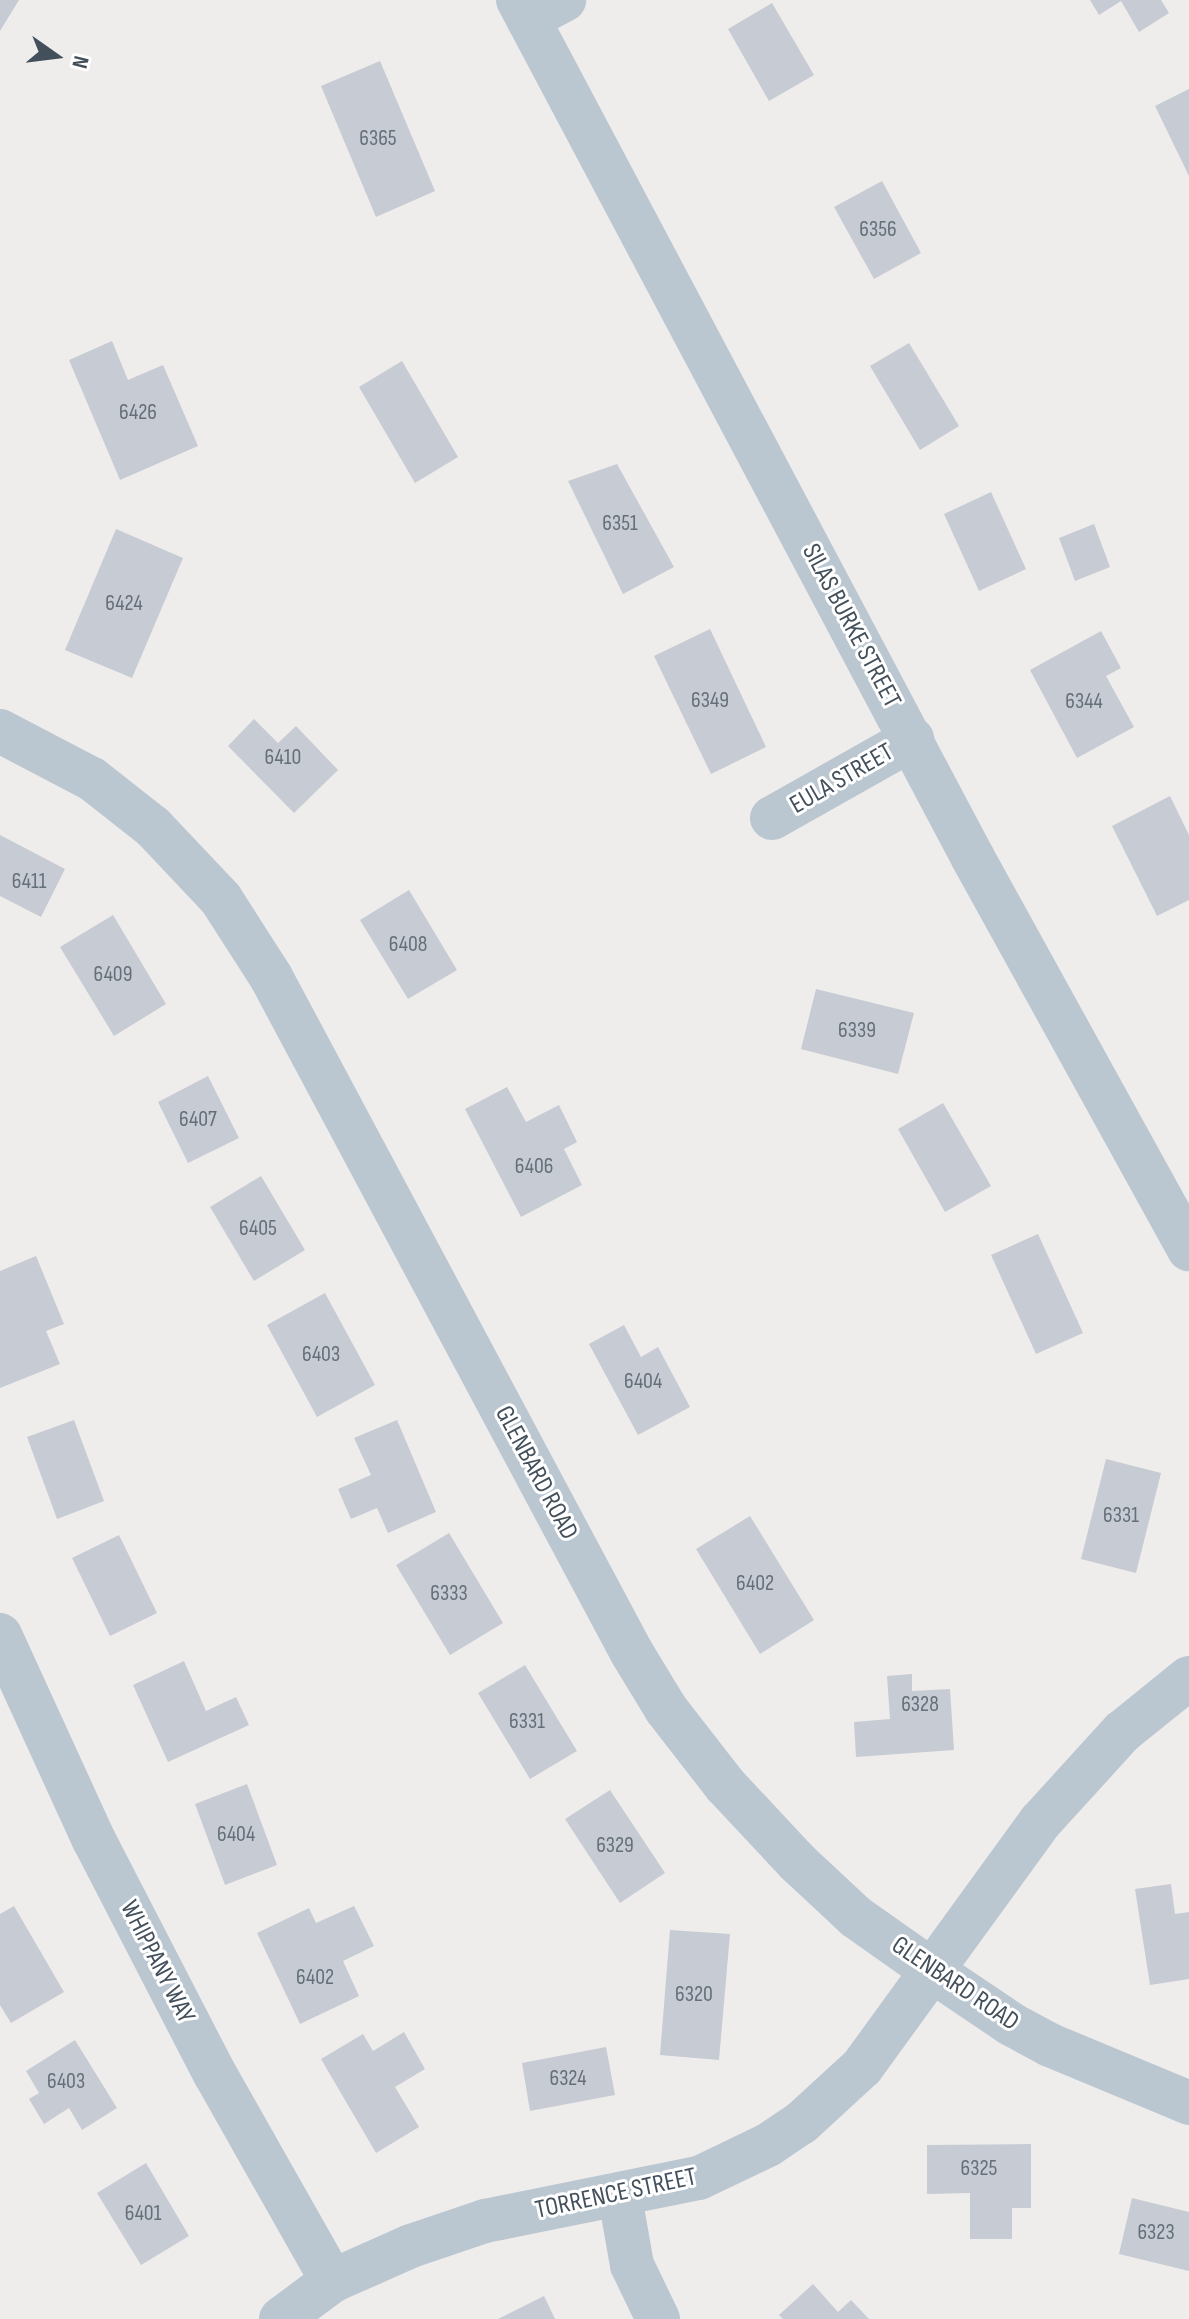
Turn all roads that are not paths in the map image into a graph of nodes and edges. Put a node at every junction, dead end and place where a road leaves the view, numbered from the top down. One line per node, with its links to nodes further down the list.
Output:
1 (537, 6): 3 (street, SILAS BURKE STREET)
2 (0, 731): 8 (street, GLENBARD ROAD)
3 (912, 739): 4 (street, EULA STREET); 5 (street, SILAS BURKE STREET)
4 (772, 818)
5 (1189, 1249)
6 (0, 1635): 11 (street, WHIPPANY WAY)
7 (1189, 1678): 8 (street, TORRENCE STREET)
8 (934, 1972): 9 (street, GLENBARD ROAD); 10 (street, TORRENCE STREET)
9 (1189, 2103)
10 (620, 2197): 11 (street, TORRENCE STREET); 13 (street)
11 (332, 2281): 12 (street, TORRENCE STREET)
12 (281, 2319)
13 (658, 2319)

